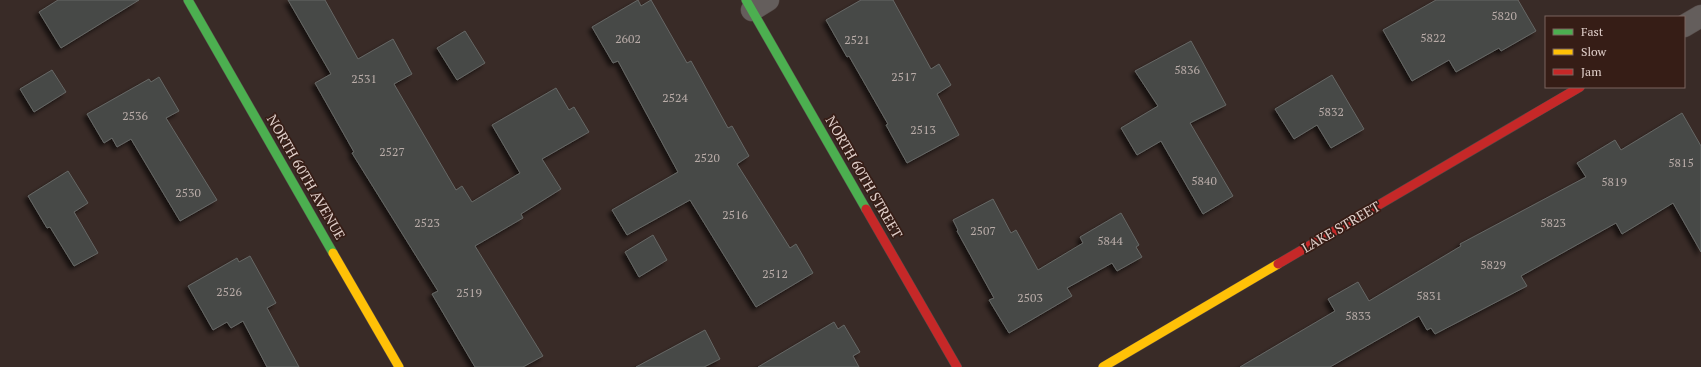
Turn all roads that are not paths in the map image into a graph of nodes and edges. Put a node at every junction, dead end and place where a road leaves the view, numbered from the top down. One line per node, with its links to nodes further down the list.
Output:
1 (188, 0): 6 (street, NORTH 60TH AVENUE)
2 (755, 3): 7 (street, NORTH 60TH STREET)
3 (1701, 16): 4 (street)
4 (1685, 25)
5 (1578, 88): 8 (street, LAKE STREET)
6 (399, 367)
7 (957, 367)
8 (1103, 367)

